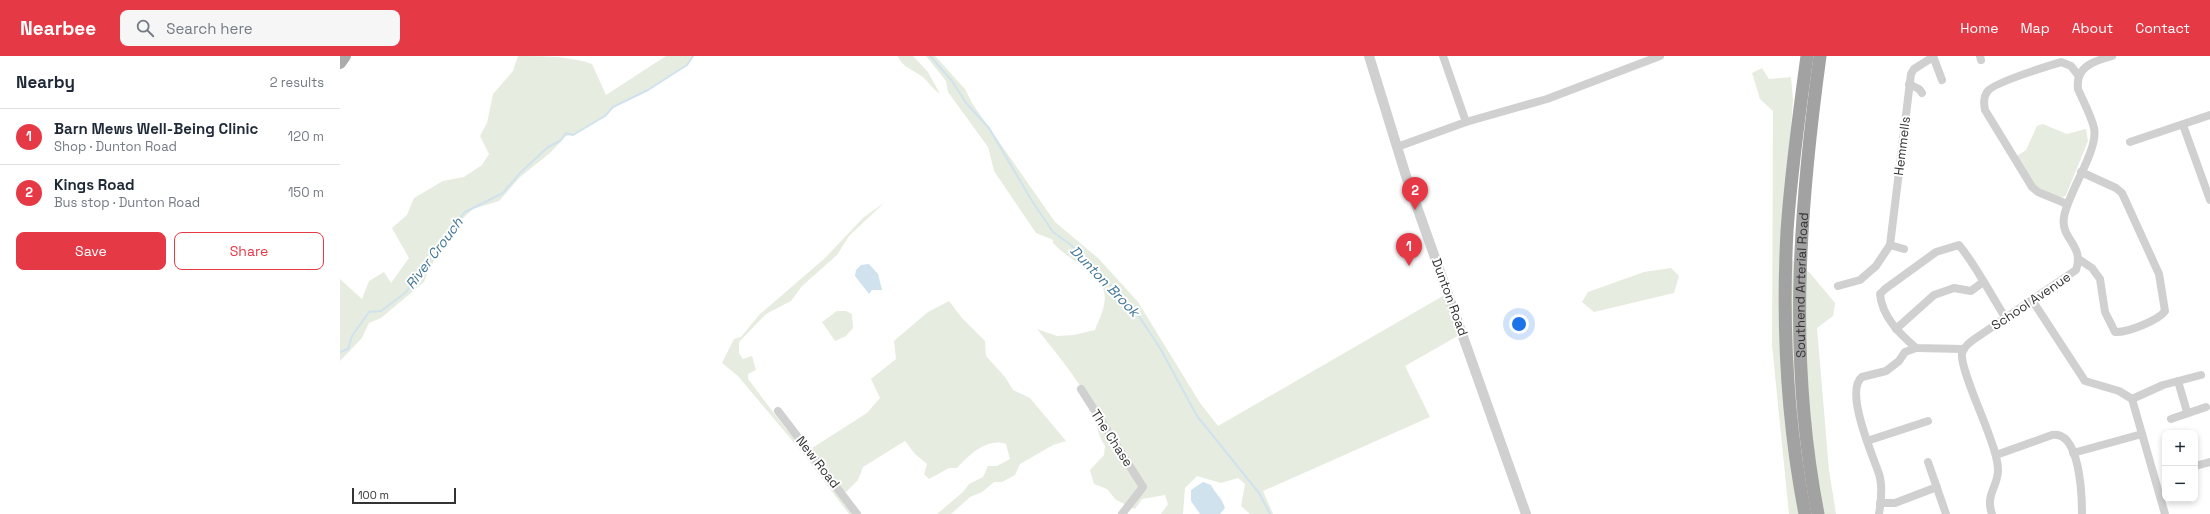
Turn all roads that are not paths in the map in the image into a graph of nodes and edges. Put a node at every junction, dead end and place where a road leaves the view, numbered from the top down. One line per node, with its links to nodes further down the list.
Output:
1 (345, 56): 9 (main road)
2 (1369, 56): 18 (street, Dunton Road)
3 (1443, 56): 15 (street)
4 (1660, 56): 15 (street)
5 (1807, 56): 53 (highway, Southend Arterial Road)
6 (1820, 56): 54 (highway, Southend Arterial Road)
7 (2112, 56): 10 (street)
8 (1933, 57): 11 (street, Hemmells); 12 (street, Hemmells)
9 (340, 63)
10 (2078, 75): 19 (street, School Avenue); 21 (street)
11 (1942, 80)
12 (1909, 84): 13 (street); 22 (street, Hemmells)
13 (1922, 93)
14 (2210, 115): 16 (street)
15 (1466, 122): 18 (street)
16 (2183, 125): 17 (street); 20 (street)
17 (2130, 142)
18 (1397, 148): 52 (street, Dunton Road)
19 (2081, 172): 21 (street, School Avenue); 24 (street)
20 (2210, 200)
21 (2067, 204): 24 (street, School Avenue)
22 (1890, 245): 23 (street); 26 (street, Hemmells)
23 (1904, 249)
24 (2080, 260): 27 (street, School Avenue)
25 (1983, 282): 28 (street); 29 (street); 29 (street)
26 (1838, 286)
27 (2032, 300): 28 (street, School Avenue); 35 (street)
28 (2005, 317): 31 (street, School Avenue)
29 (1896, 329): 30 (street)
30 (1916, 348): 31 (street); 42 (street)
31 (1964, 349): 44 (street)
32 (2201, 375): 33 (street)
33 (2178, 381): 35 (street); 38 (street)
34 (1081, 389): 51 (street, The Chase)
35 (2132, 399): 41 (street)
36 (2206, 408): 38 (street)
37 (778, 411): 50 (street, New Road)
38 (2187, 412): 39 (street)
39 (2171, 419)
40 (1928, 421): 42 (street)
41 (2142, 434): 43 (street); 59 (street)
42 (1866, 441): 49 (street)
43 (2073, 453): 44 (street); 58 (street)
44 (1996, 455): 57 (street)
45 (1928, 462): 48 (street)
46 (2210, 462): 47 (street)
47 (2198, 465)
48 (1937, 488): 49 (street); 56 (street)
49 (1880, 503): 55 (street)
50 (857, 514)
51 (1122, 514)
52 (1526, 514)
53 (1805, 514)
54 (1818, 514)
55 (1879, 514)
56 (1946, 514)
57 (1992, 514)
58 (2082, 514)
59 (2165, 514)

